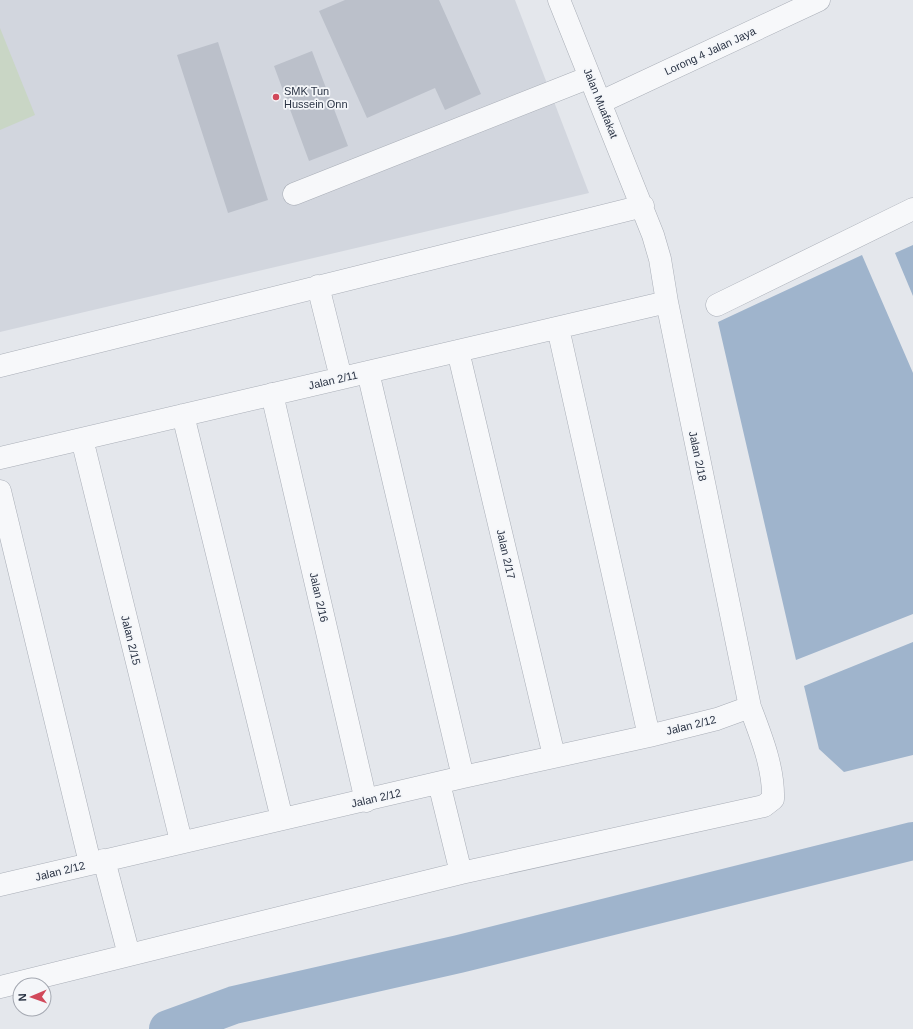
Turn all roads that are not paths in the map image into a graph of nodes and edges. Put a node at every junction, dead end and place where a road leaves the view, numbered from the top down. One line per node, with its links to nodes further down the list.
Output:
1 (560, 0): 3 (street, Jalan Muafakat)
2 (819, 0): 4 (street, Lorong 4 Jalan Jaya)
3 (590, 77): 4 (street, Jalan Muafakat); 5 (street)
4 (601, 102): 6 (street, Jalan Muafakat)
5 (294, 194)
6 (642, 206): 8 (street); 9 (street, Jalan 2/18)
7 (913, 209): 10 (street)
8 (318, 286): 13 (street); 15 (street)
9 (667, 302): 11 (street, Jalan 2/11); 21 (street, Jalan 2/18)
10 (716, 306)
11 (558, 328): 12 (street, Jalan 2/11); 22 (street)
12 (458, 351): 14 (street, Jalan 2/11); 23 (street, Jalan 2/17)
13 (0, 366)
14 (368, 372): 15 (street, Jalan 2/11); 24 (street)
15 (341, 378): 16 (street, Jalan 2/11)
16 (272, 394): 17 (street, Jalan 2/11); 26 (street, Jalan 2/16)
17 (183, 415): 18 (street, Jalan 2/11); 27 (street)
18 (82, 439): 19 (street, Jalan 2/11); 28 (street, Jalan 2/15)
19 (0, 458)
20 (0, 491): 29 (street)
21 (750, 707): 22 (street, Jalan 2/12); 30 (street, Jalan 2/18)
22 (649, 736): 23 (street, Jalan 2/12)
23 (554, 756): 24 (street, Jalan 2/12)
24 (463, 776): 25 (street, Jalan 2/12)
25 (439, 783): 26 (street, Jalan 2/12); 30 (street)
26 (366, 800): 27 (street, Jalan 2/12)
27 (282, 819): 28 (street, Jalan 2/12)
28 (181, 841): 29 (street, Jalan 2/12)
29 (97, 862): 31 (street, Jalan 2/12); 32 (street)
30 (461, 873): 32 (street, Jalan 2/18)
31 (0, 885)
32 (129, 955): 33 (street, Jalan 2/18)
33 (0, 987)

